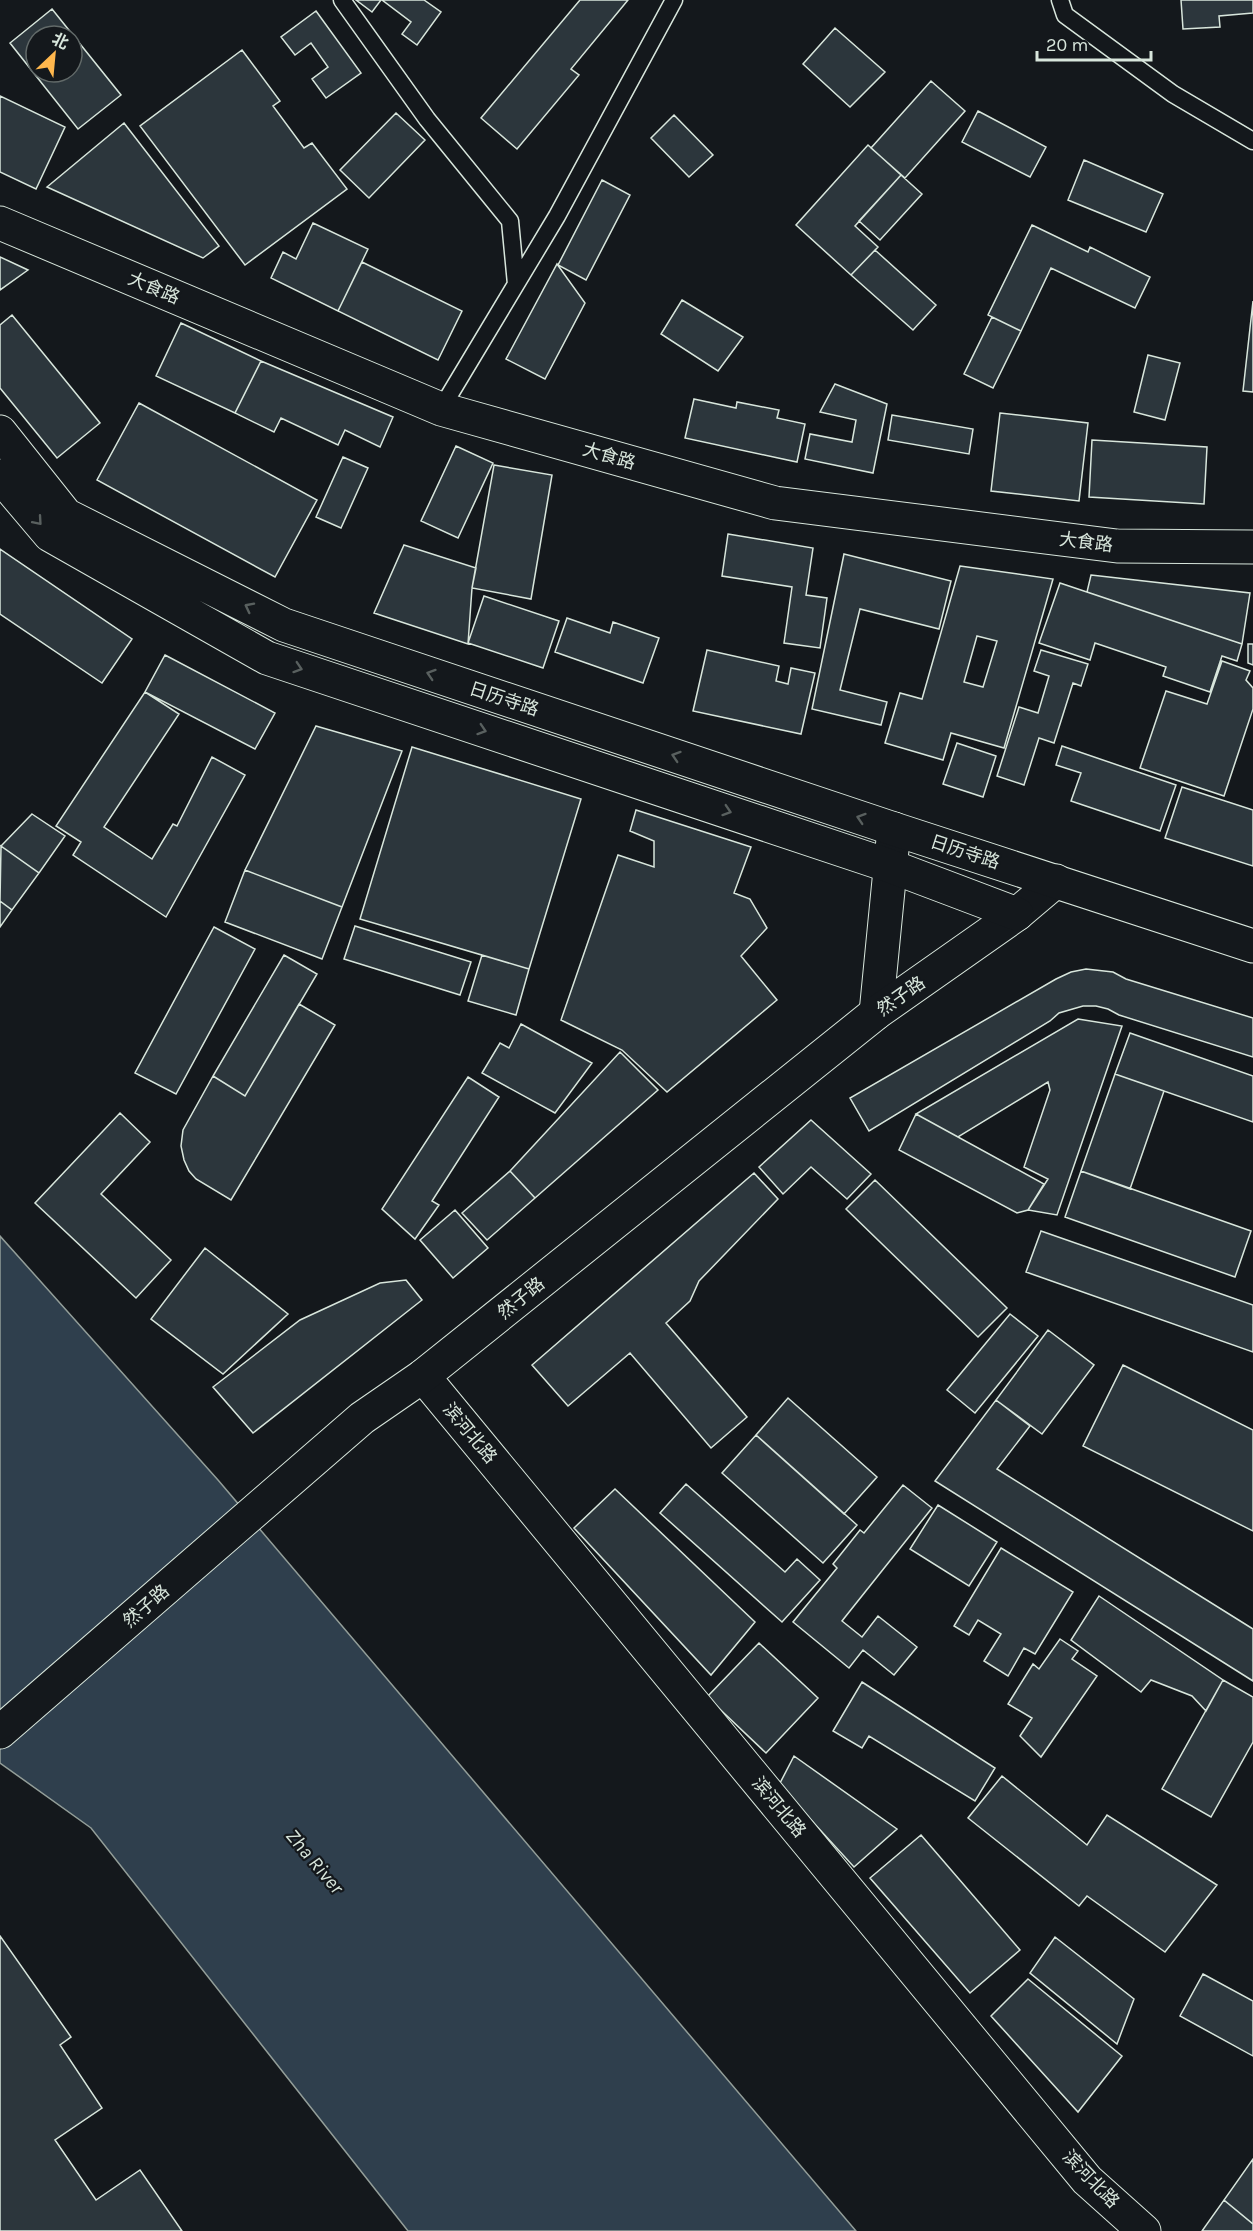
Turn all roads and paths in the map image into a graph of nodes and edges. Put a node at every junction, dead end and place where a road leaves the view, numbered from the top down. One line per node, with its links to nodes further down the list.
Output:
1 (342, 0): 6 (lane)
2 (674, 0): 6 (lane)
3 (1060, 0): 4 (lane)
4 (1253, 141)
5 (0, 223): 7 (main road, 大食路)
6 (516, 284): 7 (lane)
7 (441, 409): 10 (main road, 大食路)
8 (0, 432): 11 (main road, 日历寺路, one-way to 8)
9 (0, 476): 12 (main road, 日历寺路, one-way to 12)
10 (1253, 547)
11 (894, 829): 12 (main road); 13 (main road, 日历寺路)
12 (890, 866): 14 (main road, 日历寺路); 16 (main road)
13 (1056, 881): 14 (main road, 然子路); 15 (main road, 日历寺路)
14 (1017, 914): 16 (main road, 然子路)
15 (1253, 946)
16 (876, 1013): 17 (main road, 然子路)
17 (423, 1376): 18 (main road, 然子路); 19 (main road, 滨河北路)
18 (0, 1732)
19 (1143, 2231)

